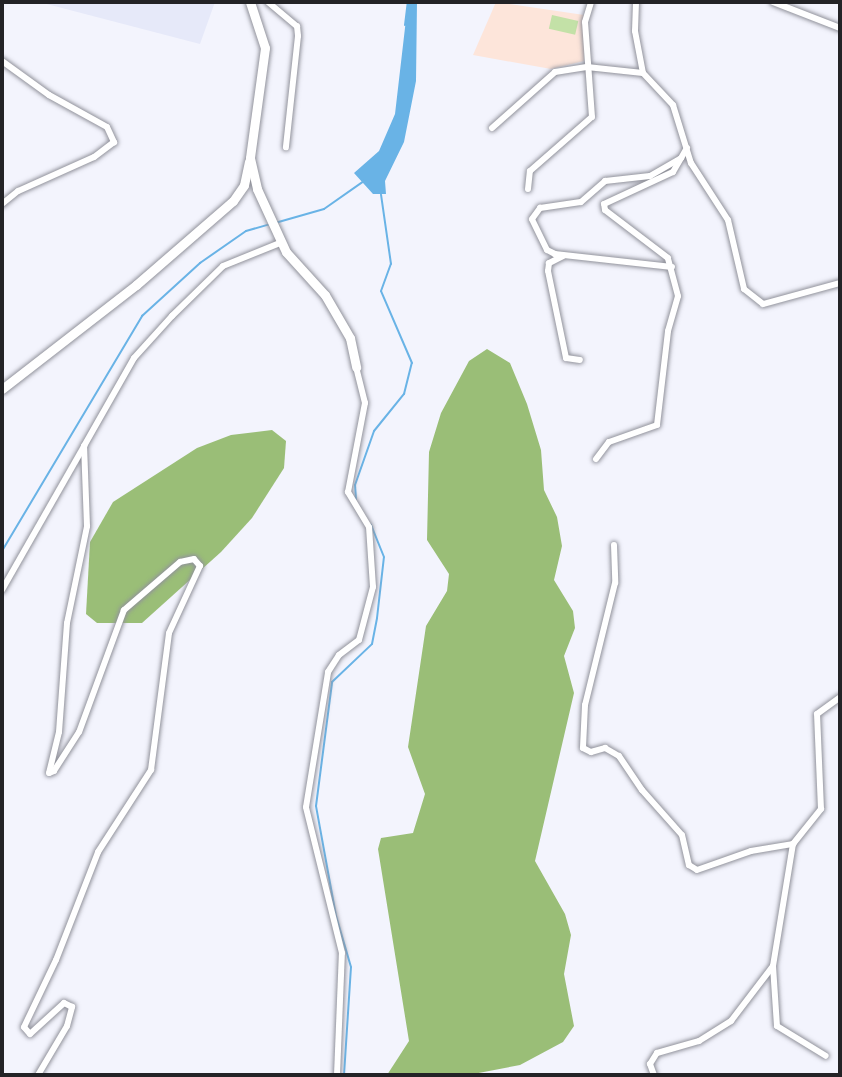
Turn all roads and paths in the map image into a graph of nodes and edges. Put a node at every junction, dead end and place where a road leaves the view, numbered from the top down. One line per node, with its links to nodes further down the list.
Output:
1 (250, 2): 14 (street)
2 (268, 2): 11 (street)
3 (591, 2): 8 (street)
4 (636, 2): 9 (street)
5 (773, 2): 6 (street)
6 (840, 28)
7 (2, 61): 16 (street)
8 (587, 67): 9 (street); 10 (street); 15 (street)
9 (643, 73): 12 (street)
10 (492, 128)
11 (286, 147)
12 (687, 148): 13 (street); 20 (street)
13 (683, 157): 18 (street); 19 (street)
14 (250, 158): 17 (street); 23 (street)
15 (528, 189)
16 (2, 204)
17 (279, 241): 22 (street); 24 (street)
18 (564, 256): 19 (street); 21 (street)
19 (672, 267): 25 (street)
20 (840, 283)
21 (579, 360)
22 (356, 366): 33 (street)
23 (2, 389)
24 (84, 446): 27 (street); 32 (street)
25 (596, 459)
26 (614, 545): 29 (street)
27 (2, 590)
28 (840, 698): 29 (street)
29 (793, 844): 30 (street)
30 (773, 966): 31 (street); 34 (street)
31 (826, 1056)
32 (38, 1075)
33 (337, 1075)
34 (654, 1075)

